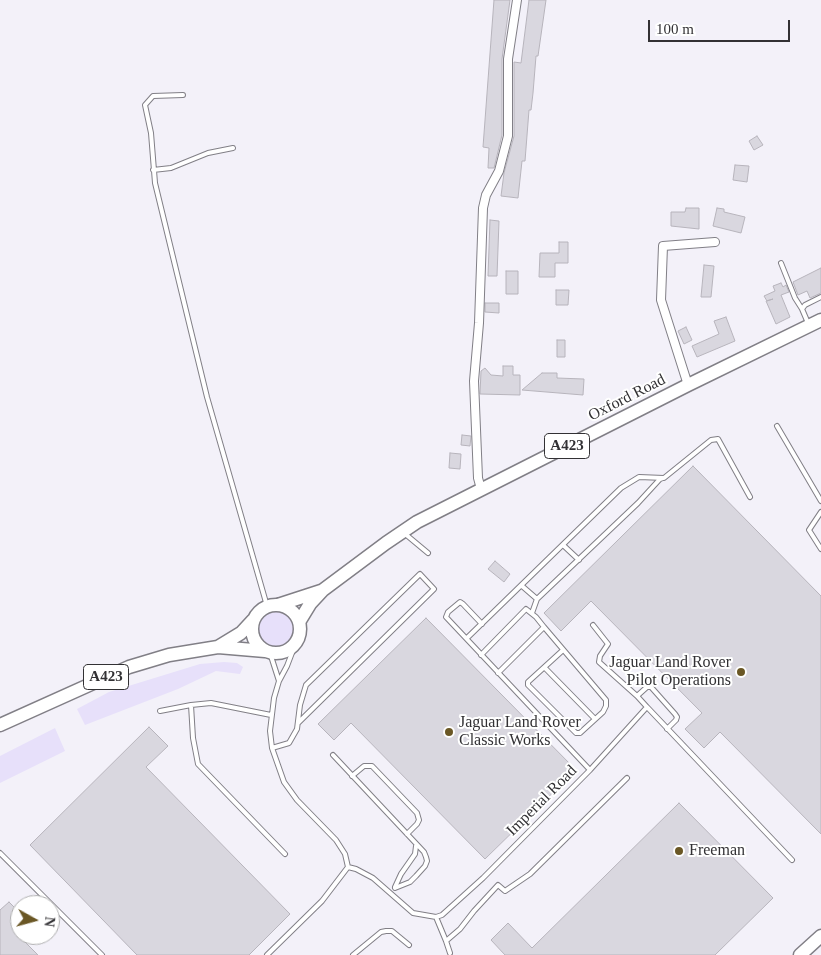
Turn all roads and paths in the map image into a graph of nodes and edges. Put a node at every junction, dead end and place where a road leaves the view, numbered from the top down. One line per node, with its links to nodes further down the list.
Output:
1 (517, 0): 13 (street)
2 (183, 96): 4 (lane)
3 (233, 148): 4 (lane)
4 (153, 170): 25 (lane)
5 (715, 242): 10 (street)
6 (781, 263): 8 (lane)
7 (821, 297): 8 (lane)
8 (802, 309): 9 (lane)
9 (815, 323): 10 (highway, Oxford Road / A423)
10 (688, 385): 13 (highway, Oxford Road / A423)
11 (777, 426): 15 (lane)
12 (664, 478): 14 (lane); 18 (lane); 21 (lane)
13 (482, 489): 17 (highway, Oxford Road / A423)
14 (750, 497)
15 (821, 501)
16 (821, 512): 19 (lane)
17 (402, 531): 20 (lane); 23 (highway, Oxford Road / A423)
18 (562, 545): 21 (lane); 22 (lane)
19 (821, 549)
20 (428, 553)
21 (579, 560): 24 (lane)
22 (522, 586): 24 (lane); 29 (lane)
23 (323, 590): 25 (highway, Oxford Road / A423); 28 (highway, Oxford Road / A423)
24 (537, 599): 26 (lane)
25 (272, 605): 27 (highway); 28 (highway)
26 (532, 613): 31 (lane); 37 (lane)
27 (253, 620): 34 (highway, A423); 36 (highway)
28 (299, 622): 33 (highway)
29 (482, 624): 32 (lane); 32 (lane)
30 (593, 625): 41 (lane)
31 (544, 627): 35 (lane); 39 (lane)
32 (467, 638): 37 (lane)
33 (295, 645): 36 (highway); 40 (lane)
34 (218, 647): 36 (highway, A423); 48 (highway, A423)
35 (562, 651): 38 (lane); 46 (lane)
36 (268, 652): 40 (lane)
37 (481, 655): 39 (lane)
38 (545, 668): 46 (lane); 46 (lane)
39 (498, 673): 52 (lane)
40 (279, 681): 45 (lane)
41 (637, 696): 43 (lane); 49 (lane)
42 (191, 704): 44 (lane); 45 (lane); 58 (lane)
43 (647, 707): 49 (lane); 52 (lane, Imperial Road)
44 (160, 711)
45 (271, 715): 50 (lane)
46 (595, 719)
47 (298, 723): 47 (lane); 50 (lane)
48 (0, 725)
49 (667, 729): 59 (lane)
50 (272, 748): 60 (lane)
51 (333, 755): 53 (lane)
52 (590, 770): 63 (lane, Imperial Road)
53 (352, 776): 55 (lane); 55 (lane)
54 (627, 778): 65 (lane)
55 (407, 834): 56 (lane)
56 (416, 845): 61 (lane); 61 (lane)
57 (0, 853): 68 (lane)
58 (285, 854)
59 (792, 860)
60 (348, 867): 62 (lane); 69 (lane)
61 (395, 888): 62 (lane)
62 (392, 894): 63 (lane)
63 (436, 917): 65 (lane)
64 (821, 936): 71 (highway)
65 (446, 941): 67 (lane)
66 (409, 945): 70 (lane)
67 (450, 953)
68 (102, 955)
69 (267, 955)
70 (353, 955)
71 (800, 955)

